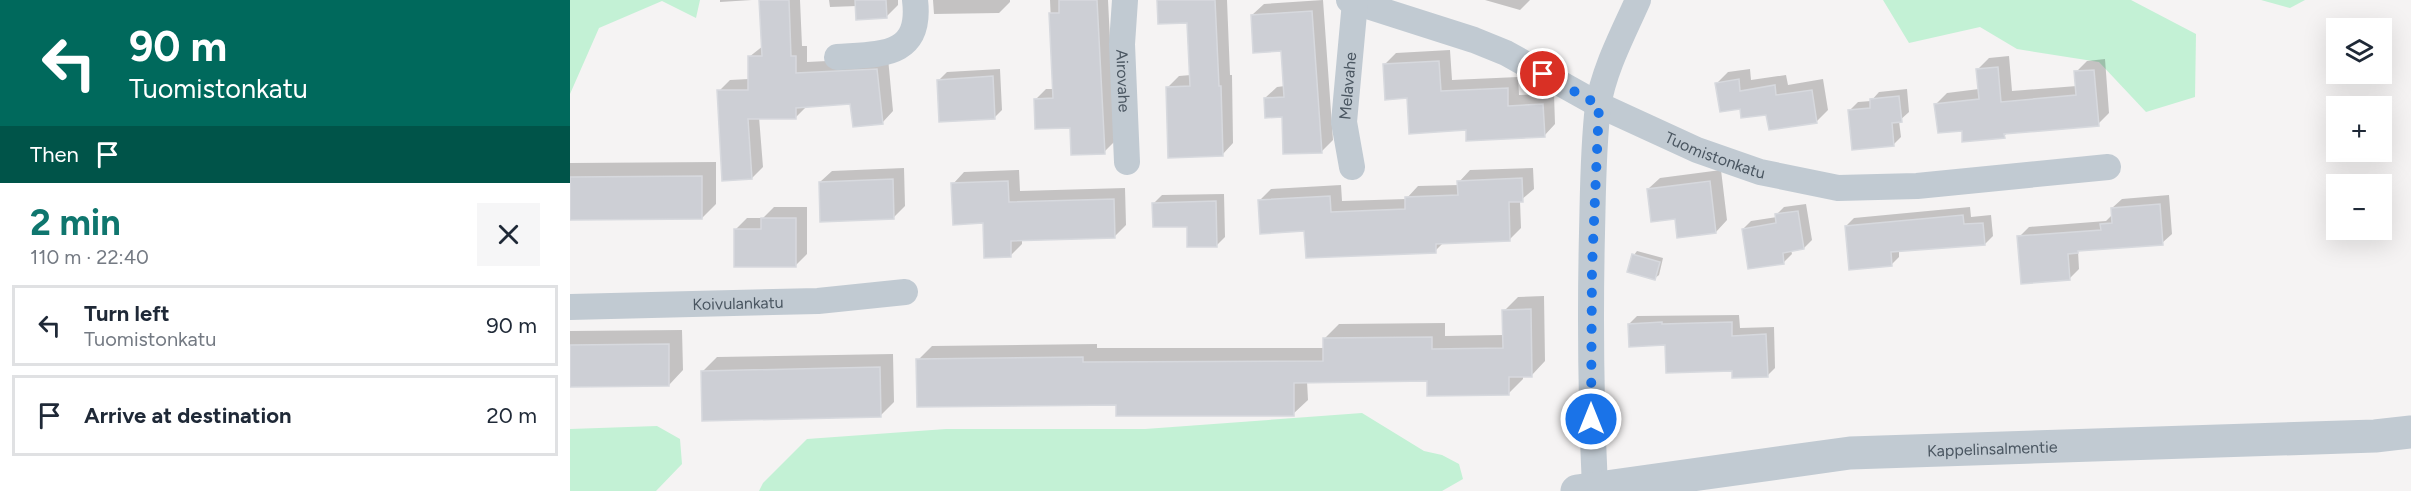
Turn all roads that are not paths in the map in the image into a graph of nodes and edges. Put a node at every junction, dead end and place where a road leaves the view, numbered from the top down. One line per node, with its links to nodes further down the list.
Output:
1 (915, 0): 5 (street)
2 (1125, 0): 7 (street, Airovahe)
3 (1638, 0): 6 (street)
4 (1352, 1): 6 (street, Tuomistonkatu); 8 (street, Melavahe)
5 (837, 57)
6 (1599, 105): 9 (street, Tuomistonkatu); 13 (street)
7 (1127, 162)
8 (1352, 167)
9 (2108, 167)
10 (905, 292): 11 (street, Koivulankatu)
11 (570, 307)
12 (2411, 432): 13 (street, Kappelinsalmentie)
13 (1586, 490)

